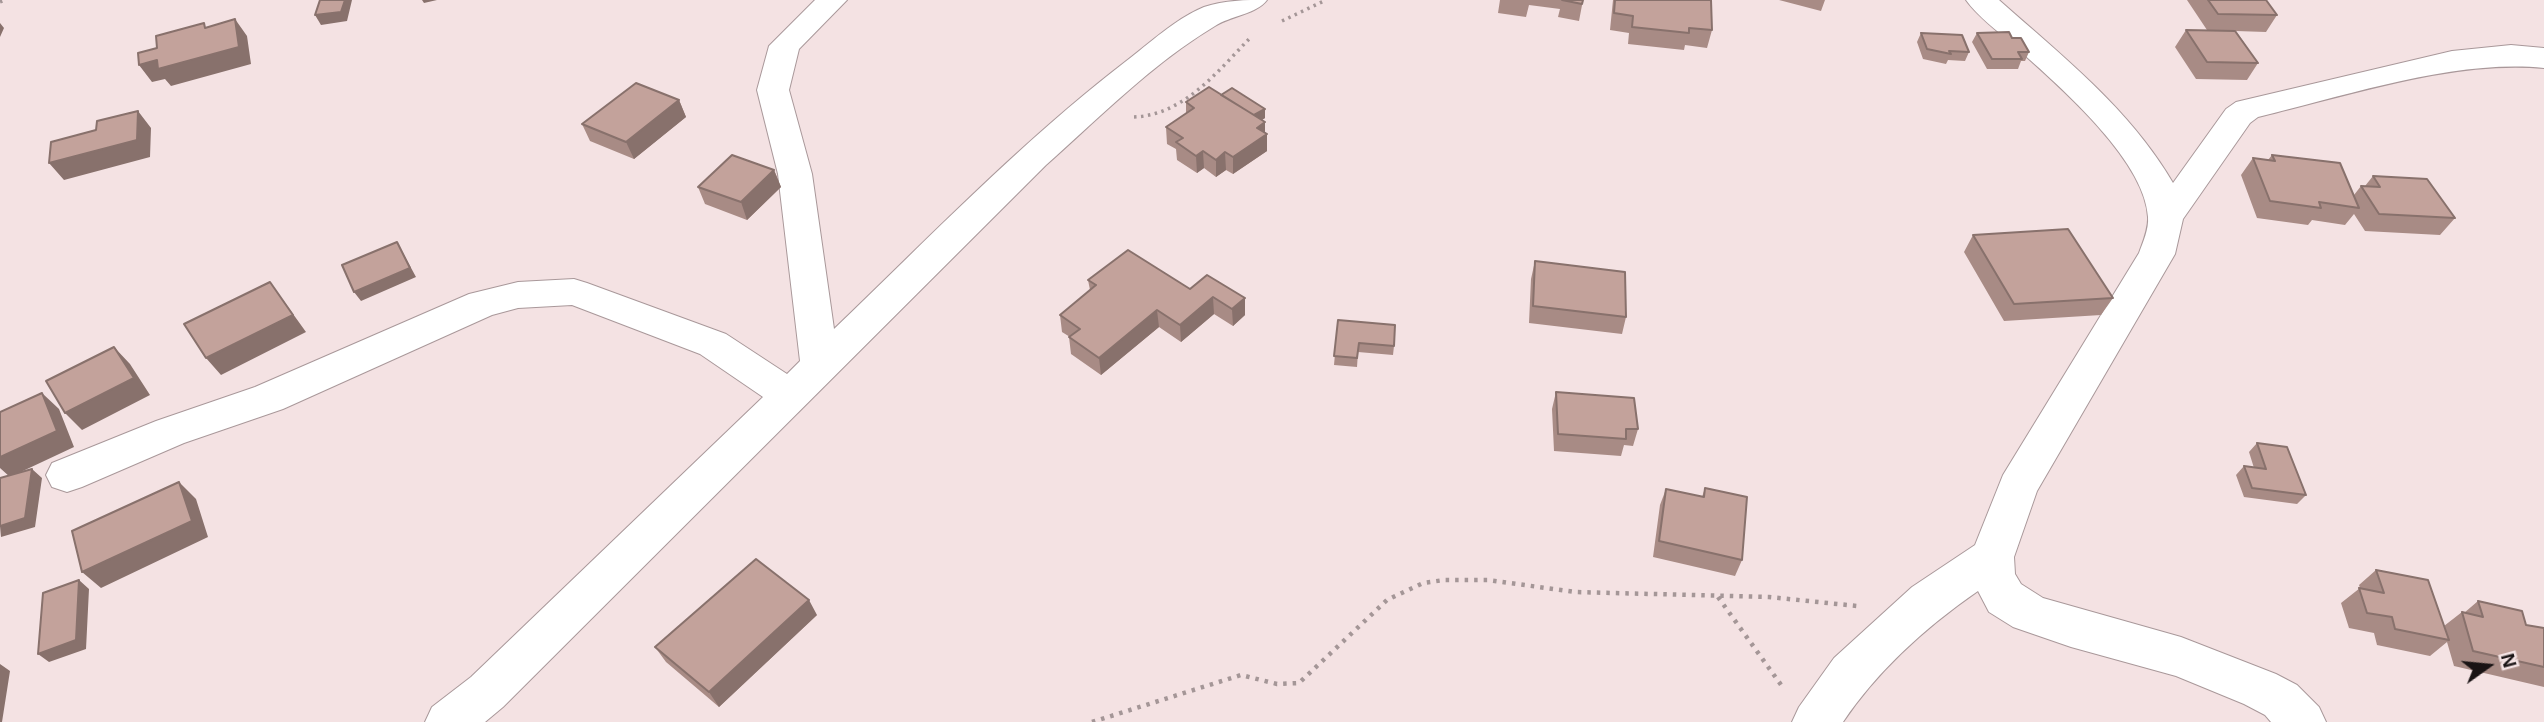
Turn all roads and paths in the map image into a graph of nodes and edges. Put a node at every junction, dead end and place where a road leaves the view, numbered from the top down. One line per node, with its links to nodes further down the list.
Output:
1 (5, 0): 5 (path)
2 (832, 0): 10 (street)
3 (1326, 0): 6 (path)
4 (1981, 0): 9 (street)
5 (0, 2)
6 (1250, 13): 8 (street); 8 (path)
7 (2544, 58): 9 (street)
8 (1088, 109): 10 (street)
9 (2166, 218): 13 (street)
10 (820, 365): 11 (street)
11 (789, 396): 12 (street); 17 (street)
12 (67, 475)
13 (1992, 556): 15 (street); 19 (street)
14 (1717, 596): 15 (path); 16 (path); 18 (path)
15 (1916, 612): 16 (street)
16 (1817, 721)
17 (449, 722)
18 (1092, 722)
19 (2302, 722)

